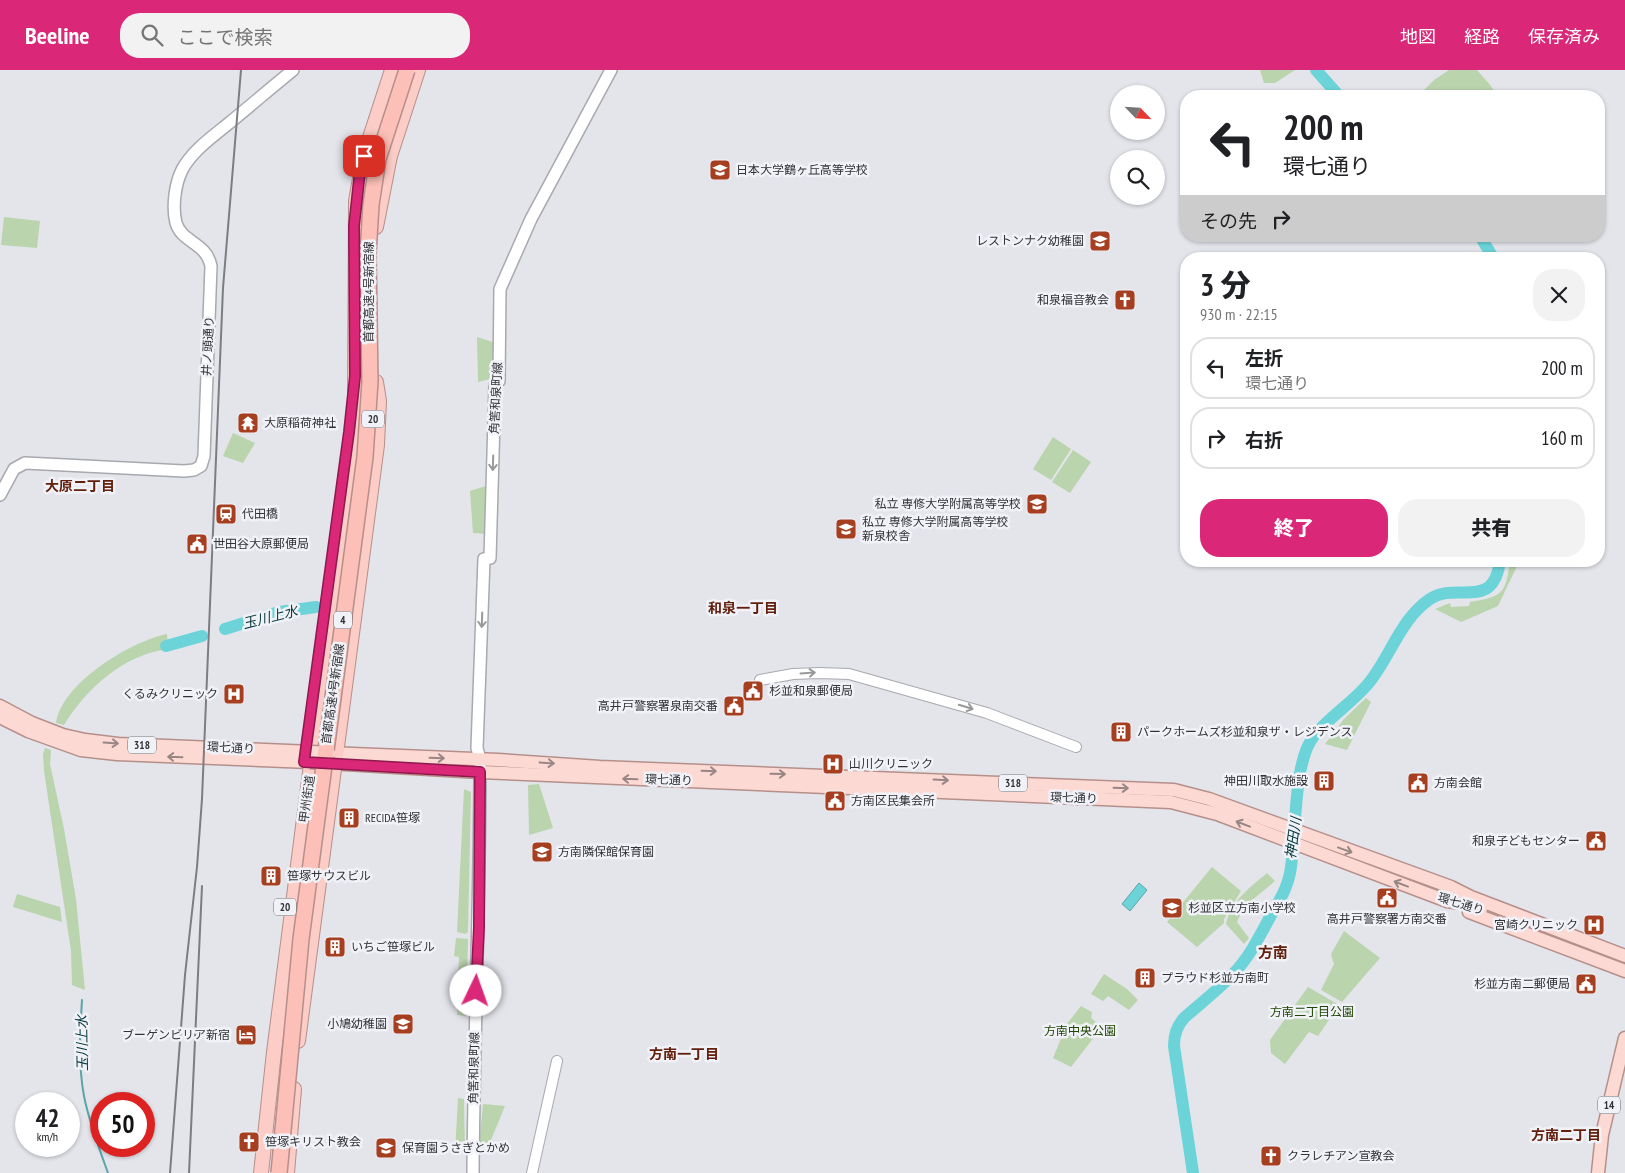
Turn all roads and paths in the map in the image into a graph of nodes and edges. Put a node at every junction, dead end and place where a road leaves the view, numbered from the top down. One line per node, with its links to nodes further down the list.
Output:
1 (293, 70): 13 (main road, 井ノ頭通り)
2 (386, 70): 9 (highway, 20)
3 (392, 70): 9 (highway, 甲州街道 / 20)
4 (397, 70): 33 (highway, 首都高速4号新宿線 / 4, bridge)
5 (407, 70): 34 (highway, 首都高速4号新宿線 / 4, bridge)
6 (412, 70): 10 (highway, 甲州街道 / 20)
7 (418, 70): 10 (highway)
8 (611, 70): 20 (main road, 角筈和泉町線, one-way to 20)
9 (354, 226): 11 (highway, 甲州街道 / 20)
10 (376, 227): 12 (highway, 甲州街道 / 20)
11 (355, 376): 18 (highway, 20); 30 (highway, 甲州街道 / 20)
12 (376, 382): 19 (highway); 29 (highway, 甲州街道 / 20)
13 (0, 495)
14 (760, 680): 17 (street, one-way to 17)
15 (0, 706): 18 (main road, 環七通り / 318, one-way to 18)
16 (0, 717): 18 (main road, 環七通り / 318, one-way to 16)
17 (1076, 747)
18 (308, 757): 19 (main road, 環七通り / 318, bridge); 30 (highway, 20)
19 (332, 758): 20 (main road, 環七通り / 318); 29 (highway)
20 (475, 766): 21 (main road, 環七通り / 318, one-way to 20); 21 (main road, 環七通り / 318, one-way to 21); 36 (main road, 角筈和泉町線)
21 (1294, 837): 22 (main road, 環七通り / 318, one-way to 22); 23 (main road, 環七通り / 318, one-way to 21)
22 (1451, 887): 24 (main road, 318); 25 (main road, 環七通り / 318)
23 (1447, 901): 26 (main road, 環七通り / 318); 27 (main road, 318)
24 (1625, 947)
25 (1625, 956)
26 (1625, 963)
27 (1625, 971)
28 (1625, 1038): 38 (main road, 14)
29 (298, 1044): 35 (highway, 甲州街道 / 20)
30 (274, 1052): 32 (highway, 甲州街道 / 20)
31 (557, 1061): 37 (street)
32 (261, 1173)
33 (270, 1173)
34 (279, 1173)
35 (287, 1173)
36 (473, 1173)
37 (532, 1173)
38 (1598, 1173)

